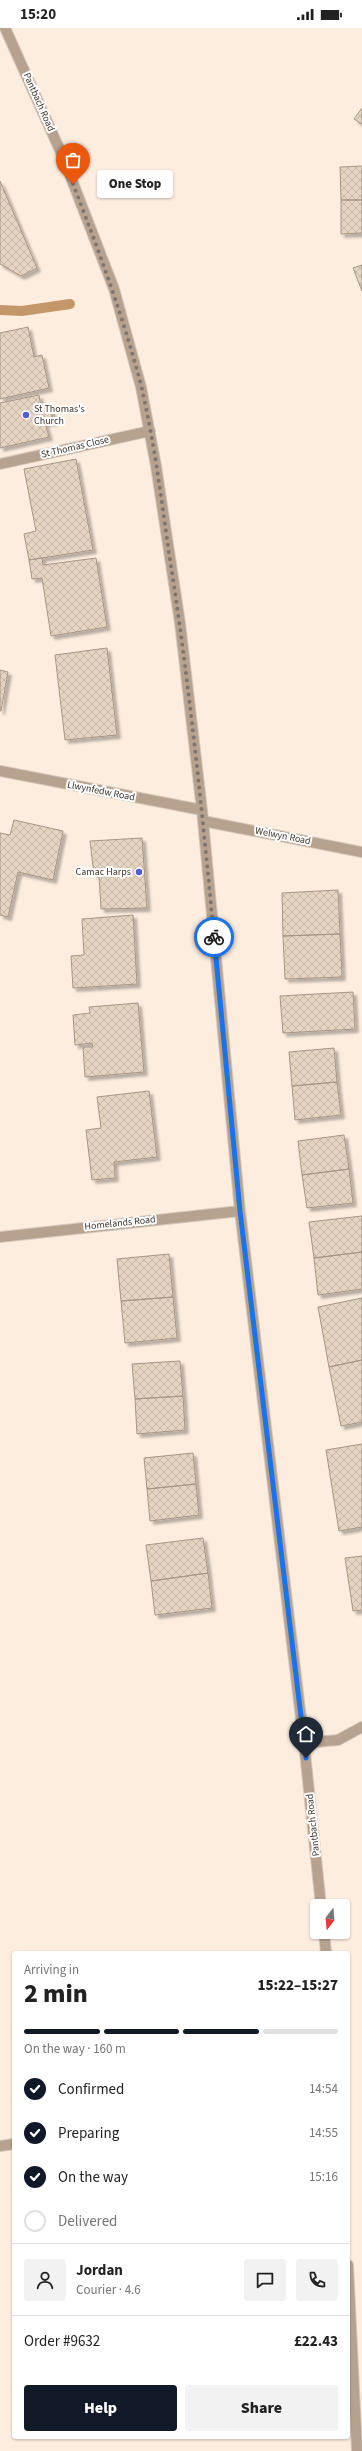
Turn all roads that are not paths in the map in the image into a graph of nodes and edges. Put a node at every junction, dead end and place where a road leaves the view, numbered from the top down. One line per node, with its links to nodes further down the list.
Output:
1 (6, 28): 2 (street, Pantbach Road)
2 (150, 431): 3 (street, St Thomas Close); 5 (street, Pantbach Road)
3 (0, 464)
4 (0, 771): 5 (street, Llwynfedw Road)
5 (202, 810): 6 (street, Pantbach Road)
6 (203, 821): 7 (street, Welwyn Road); 8 (street, Pantbach Road)
7 (362, 852)
8 (240, 1211): 9 (street, Homelands Road); 11 (street, Pantbach Road)
9 (0, 1237)
10 (362, 1727): 11 (street)
11 (304, 1743): 12 (street, Pantbach Road)
12 (320, 1899)
13 (325, 1939): 14 (street)
14 (326, 1951)
15 (12, 2144): 16 (street)
16 (0, 2146)
17 (350, 2306): 18 (street)
18 (357, 2451)

